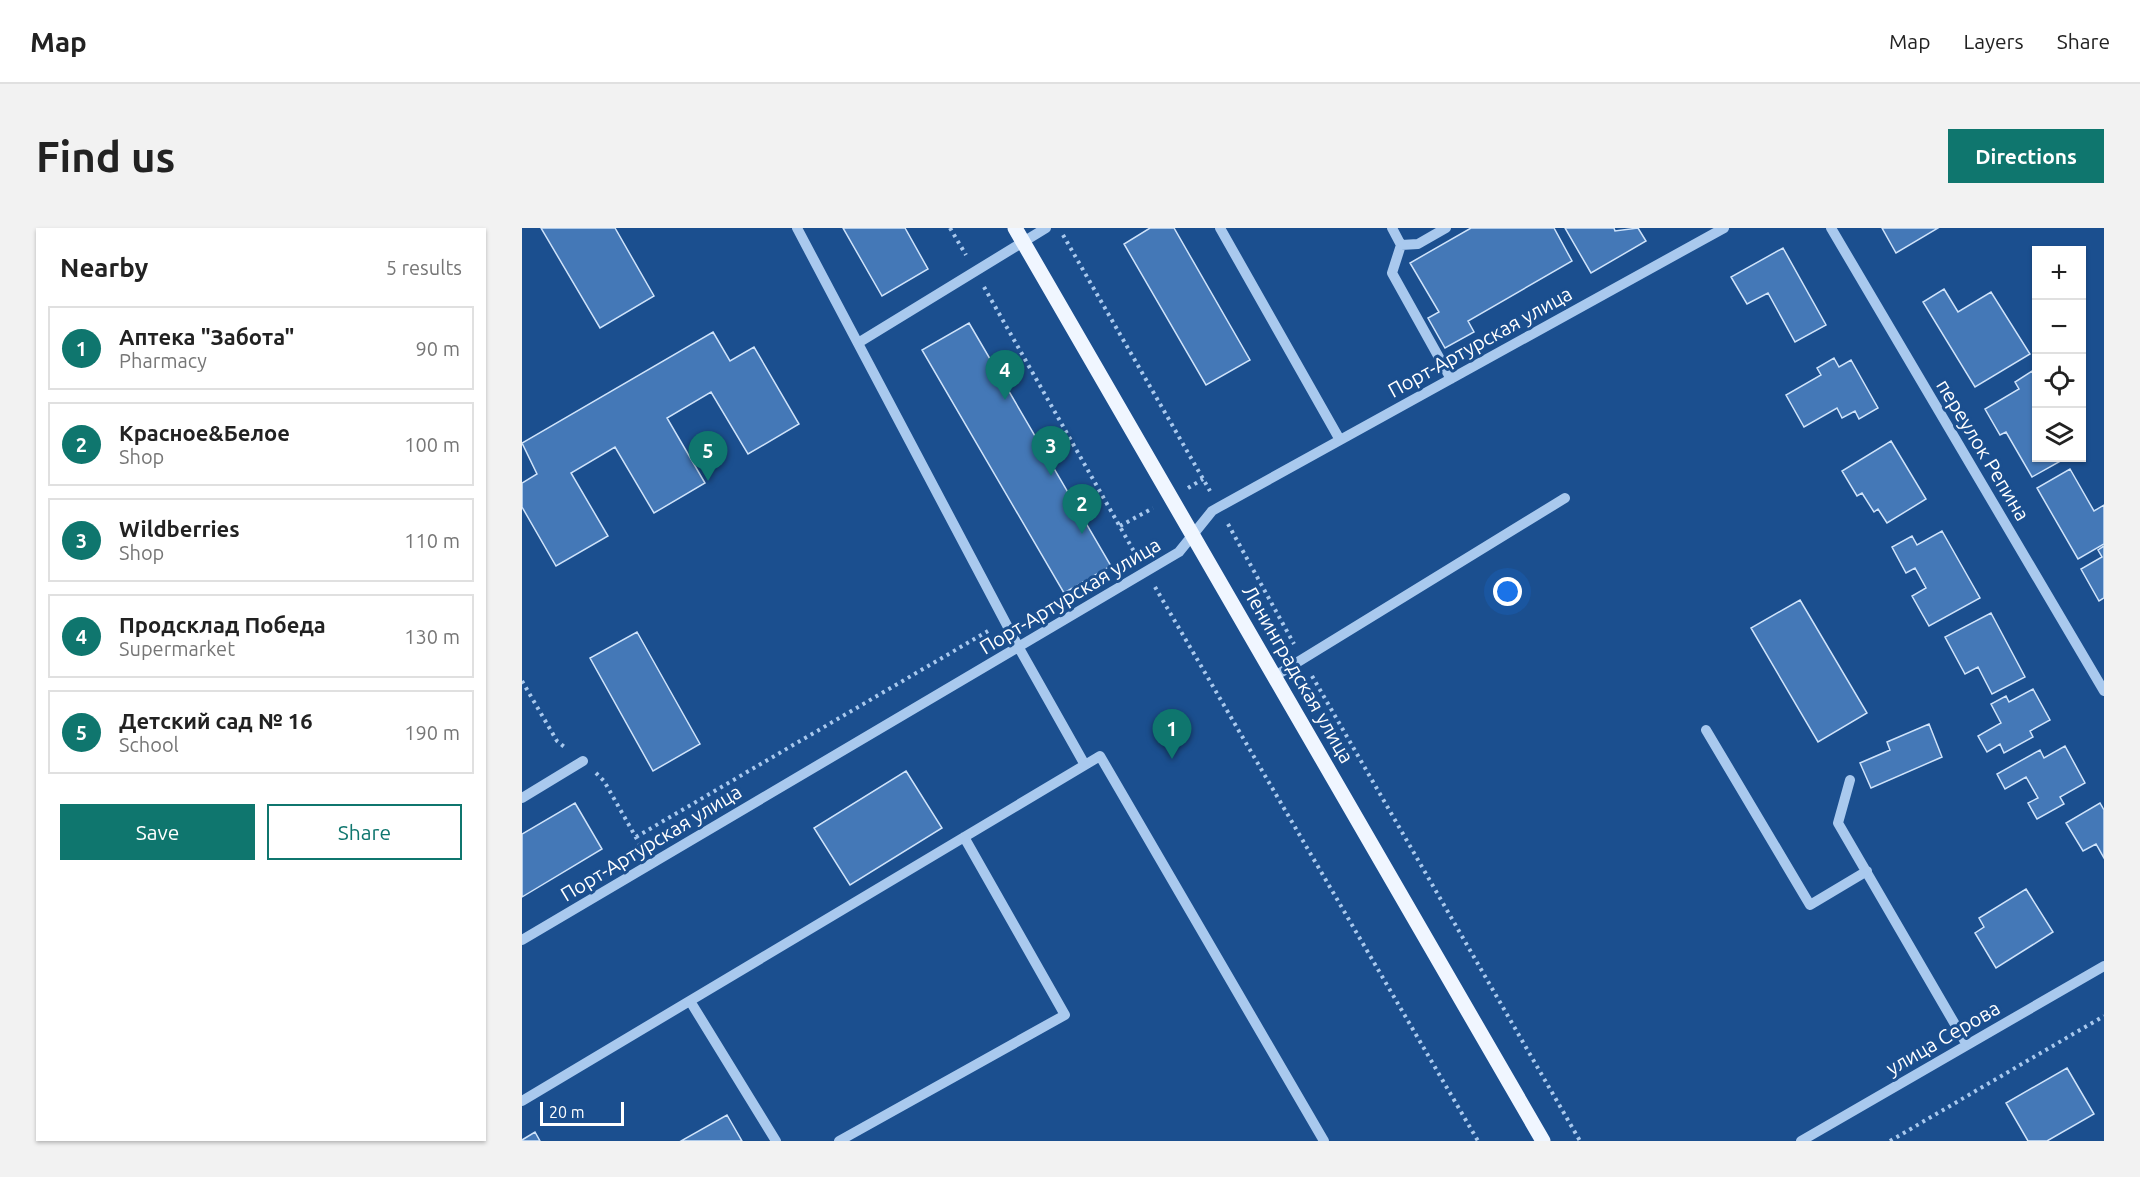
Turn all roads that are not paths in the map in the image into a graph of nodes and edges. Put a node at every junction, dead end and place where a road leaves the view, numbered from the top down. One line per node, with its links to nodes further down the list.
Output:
1 (797, 228): 10 (street)
2 (1046, 228): 8 (street)
3 (1220, 228): 12 (street)
4 (1392, 228): 9 (street)
5 (1446, 228): 9 (street)
6 (1724, 228): 11 (street, Порт-Артурская улица)
7 (1830, 228): 17 (street, переулок Репина)
8 (1019, 235): 10 (street); 14 (main road, Ленинградская улица)
9 (1401, 245): 11 (street)
10 (858, 343): 15 (street)
11 (1451, 379): 12 (street, Порт-Артурская улица)
12 (1340, 440): 14 (street, Порт-Артурская улица)
13 (1565, 498): 16 (street)
14 (1193, 533): 15 (street, Порт-Артурская улица); 16 (main road, Ленинградская улица)
15 (1018, 648): 20 (street); 25 (street, Порт-Артурская улица)
16 (1275, 676): 33 (main road, Ленинградская улица)
17 (2104, 691)
18 (1706, 730): 24 (street)
19 (583, 761): 22 (street)
20 (1084, 765): 23 (street); 32 (street)
21 (1851, 780): 24 (street)
22 (522, 798)
23 (964, 837): 27 (street); 31 (street)
24 (1867, 872): 28 (street)
25 (522, 940)
26 (2104, 966): 28 (street, улица Серова)
27 (690, 1000): 29 (street); 30 (street)
28 (1967, 1045): 34 (street, улица Серова)
29 (522, 1101)
30 (776, 1141)
31 (839, 1141)
32 (1324, 1141)
33 (1543, 1141)
34 (1801, 1141)

